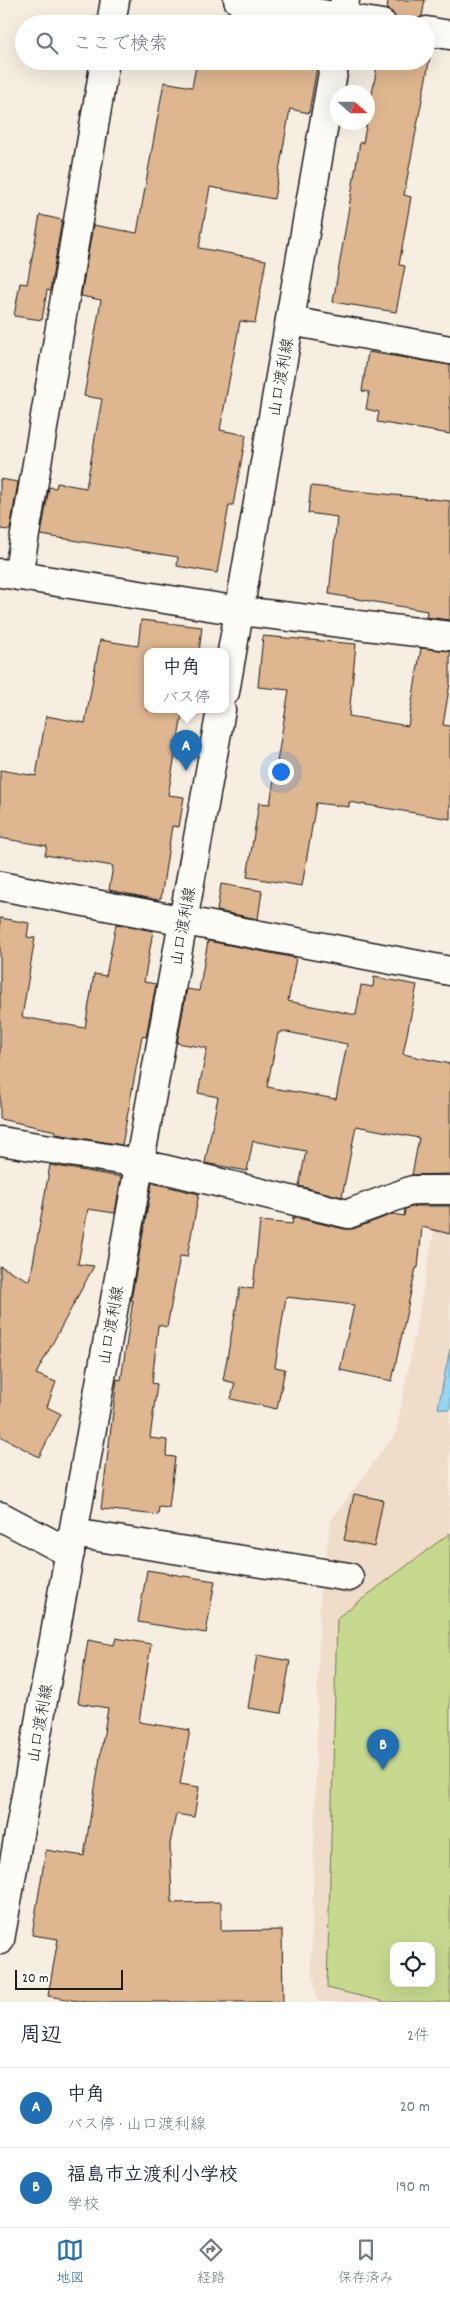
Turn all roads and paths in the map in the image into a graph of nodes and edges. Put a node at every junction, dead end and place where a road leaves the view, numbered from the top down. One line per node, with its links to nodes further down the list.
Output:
1 (115, 0): 4 (street)
2 (238, 0): 3 (street)
3 (343, 14)
4 (112, 15)
5 (435, 32): 6 (street)
6 (450, 35)
7 (103, 70): 11 (street)
8 (333, 70): 9 (street, 山口渡利線)
9 (290, 321): 10 (street); 12 (street, 山口渡利線)
10 (450, 350)
11 (9, 574): 12 (street)
12 (240, 611): 13 (street); 14 (street, 山口渡利線)
13 (450, 636)
14 (229, 670)
15 (220, 713): 17 (street, 山口渡利線)
16 (0, 886): 17 (street)
17 (182, 921): 18 (street); 20 (street, 山口渡利線)
18 (450, 971)
19 (0, 1140): 20 (street)
20 (139, 1163): 21 (street); 23 (street, 山口渡利線)
21 (450, 1190)
22 (0, 1516): 23 (street)
23 (72, 1543): 24 (street); 25 (street, 山口渡利線)
24 (349, 1578)
25 (0, 1940)

